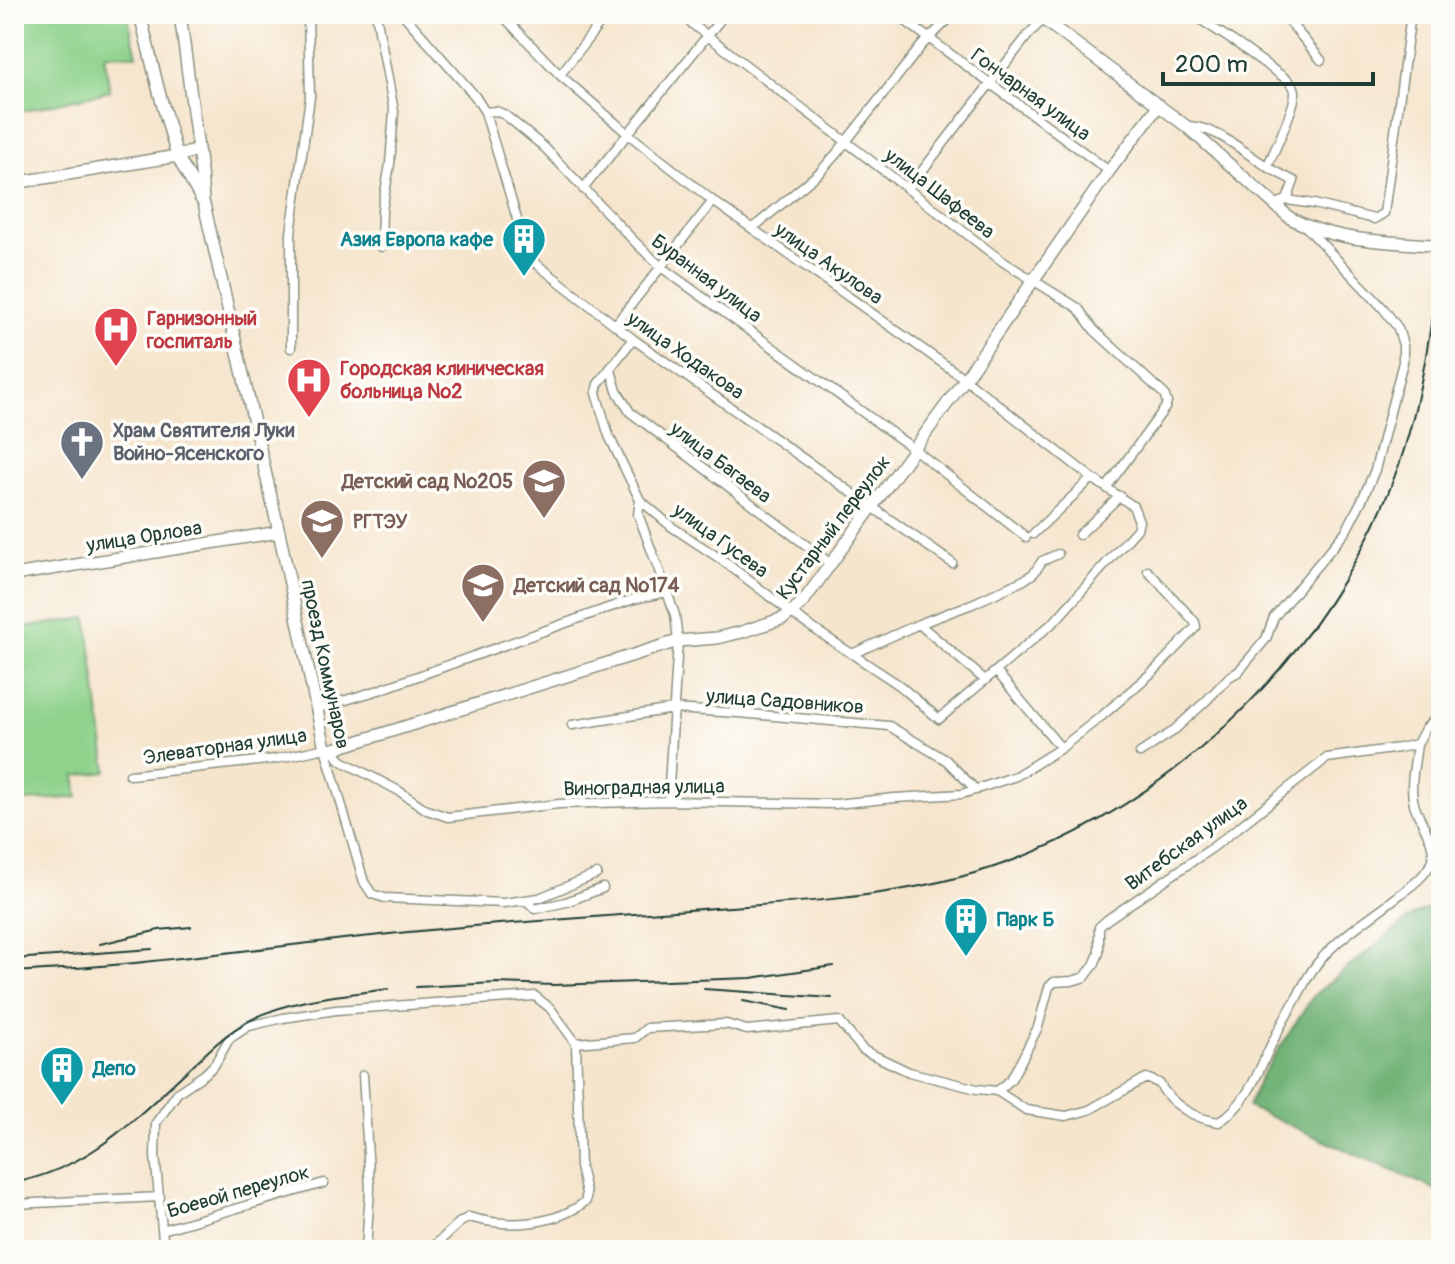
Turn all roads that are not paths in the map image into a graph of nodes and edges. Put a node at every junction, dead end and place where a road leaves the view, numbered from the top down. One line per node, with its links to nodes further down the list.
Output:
1 (140, 14): 27 (street, проезд Коммунаров)
2 (180, 14): 26 (street, проезд Коммунаров)
3 (308, 14): 45 (street)
4 (376, 14): 40 (street)
5 (403, 14): 22 (street, Буранная улица)
6 (501, 14): 19 (street, улица Акулова)
7 (607, 14): 19 (street)
8 (679, 14): 16 (street, улица Шафеева)
9 (725, 14): 16 (street)
10 (896, 14): 17 (street, Гончарная улица)
11 (954, 14): 17 (street)
12 (1192, 14): 28 (street)
13 (1411, 14): 33 (street)
14 (1043, 16): 20 (street); 21 (street)
15 (1287, 16): 18 (street)
16 (707, 37): 24 (street); 25 (street, улица Шафеева)
17 (928, 39): 20 (street, Гончарная улица); 25 (street)
18 (1321, 60)
19 (560, 75): 24 (street, улица Акулова)
20 (991, 84): 29 (street, Гончарная улица); 32 (street)
21 (1159, 105): 23 (street); 29 (street, Кустарный переулок)
22 (485, 112): 31 (street, Буранная улица); 43 (street, улица Ходакова)
23 (1186, 126): 28 (street); 36 (street)
24 (627, 133): 31 (street); 34 (street, улица Акулова)
25 (846, 141): 32 (street, улица Шафеева); 38 (street)
26 (198, 148): 27 (street); 35 (street, проезд Коммунаров)
27 (177, 156): 30 (street); 35 (street, проезд Коммунаров)
28 (1267, 167): 33 (street)
29 (1109, 171): 42 (street, Кустарный переулок)
30 (14, 183)
31 (583, 189): 41 (street, Буранная улица)
32 (908, 189): 42 (street, улица Шафеева)
33 (1287, 200): 36 (street)
34 (713, 201): 38 (street, улица Акулова); 41 (street)
35 (204, 204): 54 (street, проезд Коммунаров)
36 (1275, 204): 37 (street)
37 (1306, 227): 39 (street); 75 (street)
38 (753, 228): 47 (street, улица Акулова)
39 (1441, 246)
40 (381, 247)
41 (661, 267): 43 (street); 48 (street, Буранная улица)
42 (1034, 280): 47 (street, Кустарный переулок); 50 (street, улица Шафеева)
43 (615, 325): 44 (street, улица Ходакова)
44 (633, 339): 46 (street); 53 (street, улица Ходакова)
45 (291, 348)
46 (611, 370): 52 (street, улица Гусева); 58 (street, улица Багаева)
47 (965, 379): 48 (street, Кустарный переулок); 49 (street, улица Акулова)
48 (914, 449): 49 (street, Буранная улица); 53 (street, Кустарный переулок)
49 (1092, 478): 50 (street, улица Акулова)
50 (1107, 487): 51 (street, улица Акулова)
51 (1120, 496): 55 (street); 66 (street, улица Акулова)
52 (640, 500): 61 (street); 62 (street, улица Гусева)
53 (873, 506): 57 (street, улица Ходакова); 58 (street, Кустарный переулок)
54 (279, 532): 60 (street, улица Орлова); 68 (street, проезд Коммунаров)
55 (1079, 535)
56 (1058, 554): 63 (street)
57 (952, 563)
58 (831, 564): 62 (street, Кустарный переулок)
59 (1148, 571): 73 (street, Виноградная улица)
60 (14, 575)
61 (667, 592): 64 (street); 68 (street)
62 (792, 613): 64 (street, Кустарный переулок); 65 (street, улица Гусева)
63 (919, 624): 65 (street); 67 (street)
64 (678, 641): 69 (street); 74 (street, Кустарный переулок)
65 (852, 654): 67 (street, улица Гусева)
66 (996, 671): 67 (street); 73 (street)
67 (985, 680)
68 (316, 709): 74 (street, проезд Коммунаров)
69 (673, 709): 71 (street, улица Садовников); 77 (street, улица Садовников); 78 (street)
70 (1441, 720): 72 (street)
71 (572, 725)
72 (1417, 744): 84 (street, Витебская улица); 84 (street)
73 (1061, 748): 77 (street, Виноградная улица)
74 (328, 749): 76 (street, Элеваторная улица); 78 (street, Виноградная улица); 81 (street, проезд Коммунаров)
75 (1140, 753)
76 (130, 775)
77 (976, 790): 78 (street, Виноградная улица)
78 (668, 801)
79 (597, 874): 81 (street)
80 (603, 888): 81 (street)
81 (526, 900)
82 (576, 1043): 84 (street); 86 (street); 91 (street)
83 (363, 1075): 90 (street)
84 (997, 1091)
85 (324, 1183): 88 (street, Боевой переулок)
86 (160, 1197): 87 (street); 88 (street)
87 (14, 1204)
88 (162, 1230): 89 (street)
89 (164, 1250)
90 (366, 1250)
91 (430, 1250)

